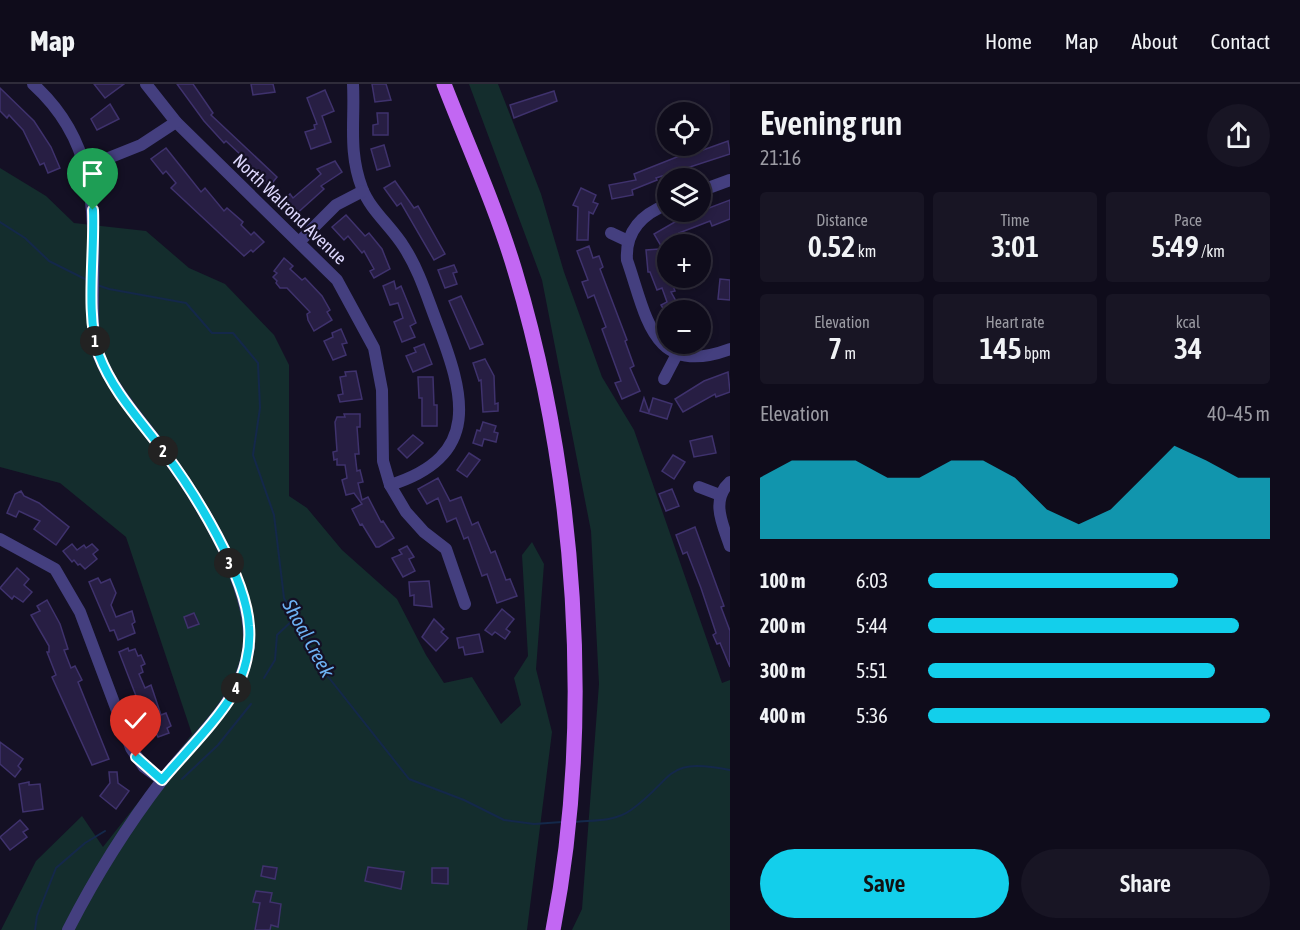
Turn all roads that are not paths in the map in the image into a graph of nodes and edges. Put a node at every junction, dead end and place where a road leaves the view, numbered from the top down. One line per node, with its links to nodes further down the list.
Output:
1 (33, 84): 6 (street)
2 (146, 84): 5 (street, North Walrond Avenue)
3 (353, 84): 9 (street)
4 (444, 84): 27 (main road)
5 (176, 122): 6 (street); 13 (street, North Walrond Avenue)
6 (86, 167): 25 (street)
7 (730, 180): 8 (street)
8 (711, 187)
9 (363, 191): 13 (street); 19 (street)
10 (657, 208): 12 (street)
11 (611, 233): 12 (street)
12 (628, 241): 14 (street)
13 (299, 242): 19 (street, North Walrond Avenue)
14 (657, 339)
15 (730, 349): 16 (street)
16 (677, 354): 17 (street)
17 (664, 379)
18 (730, 482): 21 (street)
19 (390, 484): 24 (street, North Walrond Avenue)
20 (699, 487): 21 (street)
21 (720, 495): 23 (street)
22 (0, 539): 25 (street)
23 (730, 546)
24 (465, 604)
25 (162, 780): 26 (street)
26 (68, 930)
27 (553, 930)

